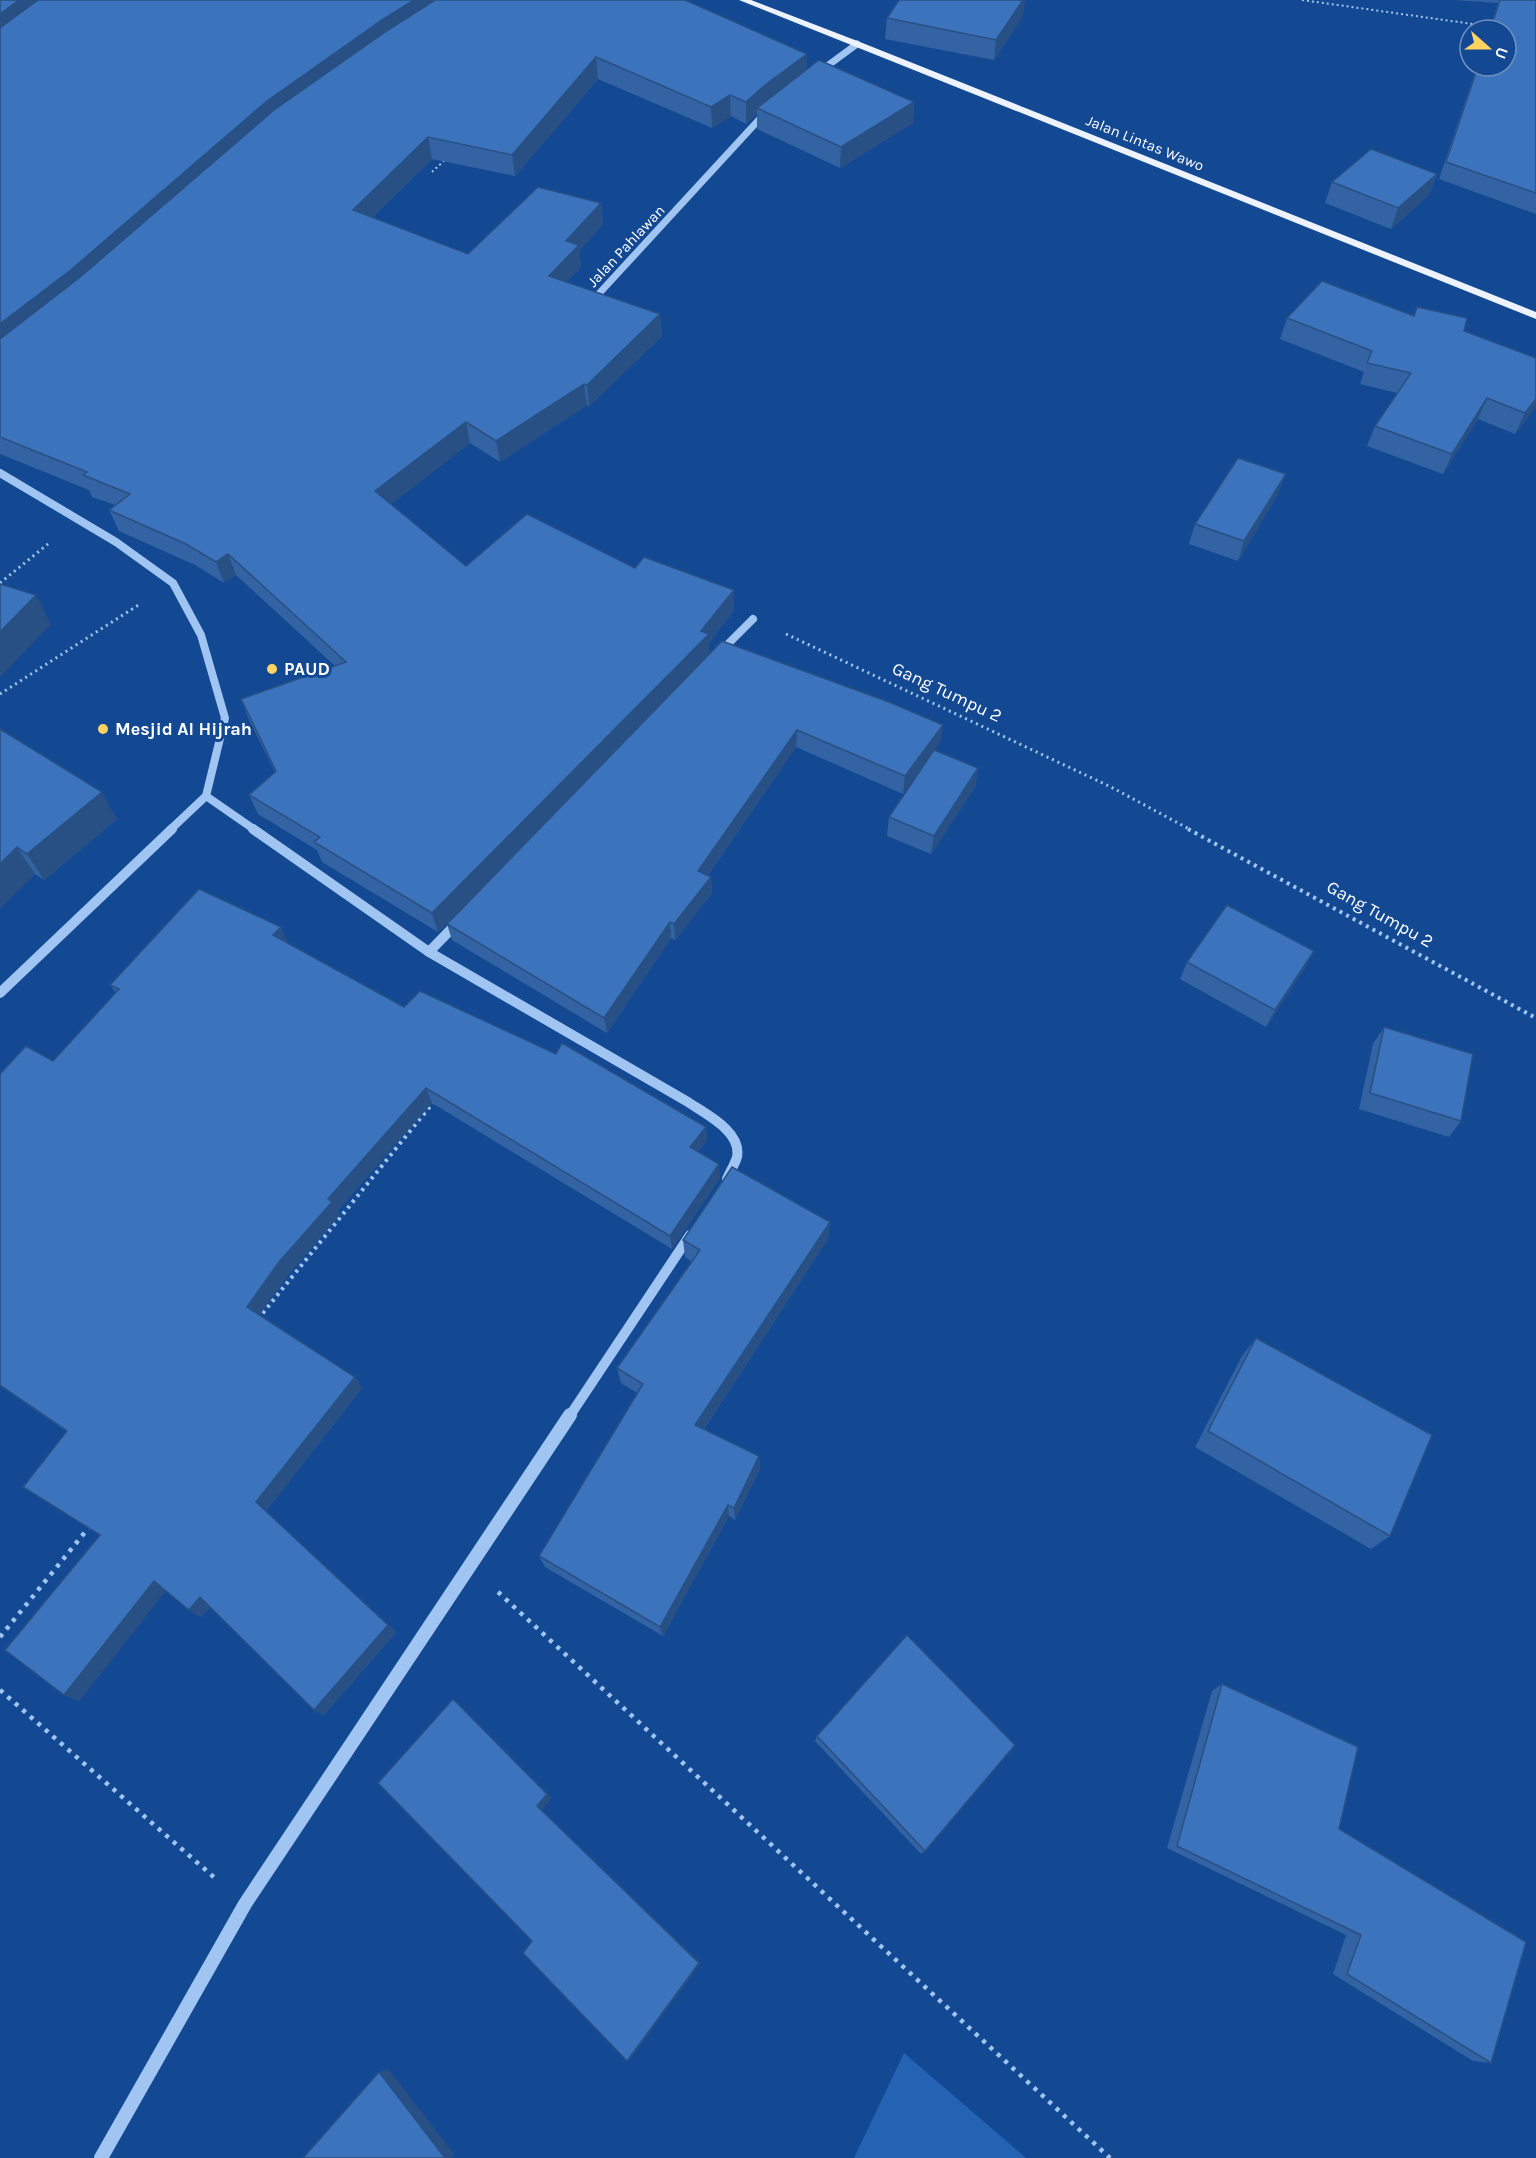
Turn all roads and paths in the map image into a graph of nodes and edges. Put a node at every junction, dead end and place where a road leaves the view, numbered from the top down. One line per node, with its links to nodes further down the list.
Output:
1 (743, 0): 4 (main road, Jalan Lintas Wawo)
2 (1302, 0): 3 (path)
3 (1458, 23)
4 (857, 44): 5 (street); 10 (main road, Jalan Lintas Wawo)
5 (813, 77)
6 (777, 104): 9 (street, Jalan Pahlawan)
7 (449, 157): 8 (path)
8 (432, 172)
9 (594, 299)
10 (1536, 316)
11 (0, 473): 12 (street)
12 (76, 520): 13 (path); 14 (street)
13 (0, 583)
14 (173, 583): 17 (path); 18 (street)
15 (753, 619): 16 (street); 22 (path, Gang Tumpu 2)
16 (711, 662)
17 (0, 694)
18 (206, 796): 20 (street); 21 (street)
19 (462, 918): 20 (street)
20 (429, 952): 24 (street)
21 (0, 993)
22 (1536, 1018)
23 (440, 1095): 26 (path)
24 (717, 1193)
25 (698, 1223): 28 (street)
26 (254, 1325)
27 (97, 1518): 29 (path)
28 (469, 1565): 31 (street); 33 (path)
29 (0, 1637)
30 (0, 1690): 31 (path)
31 (244, 1904): 32 (street)
32 (101, 2158)
33 (1110, 2158)

